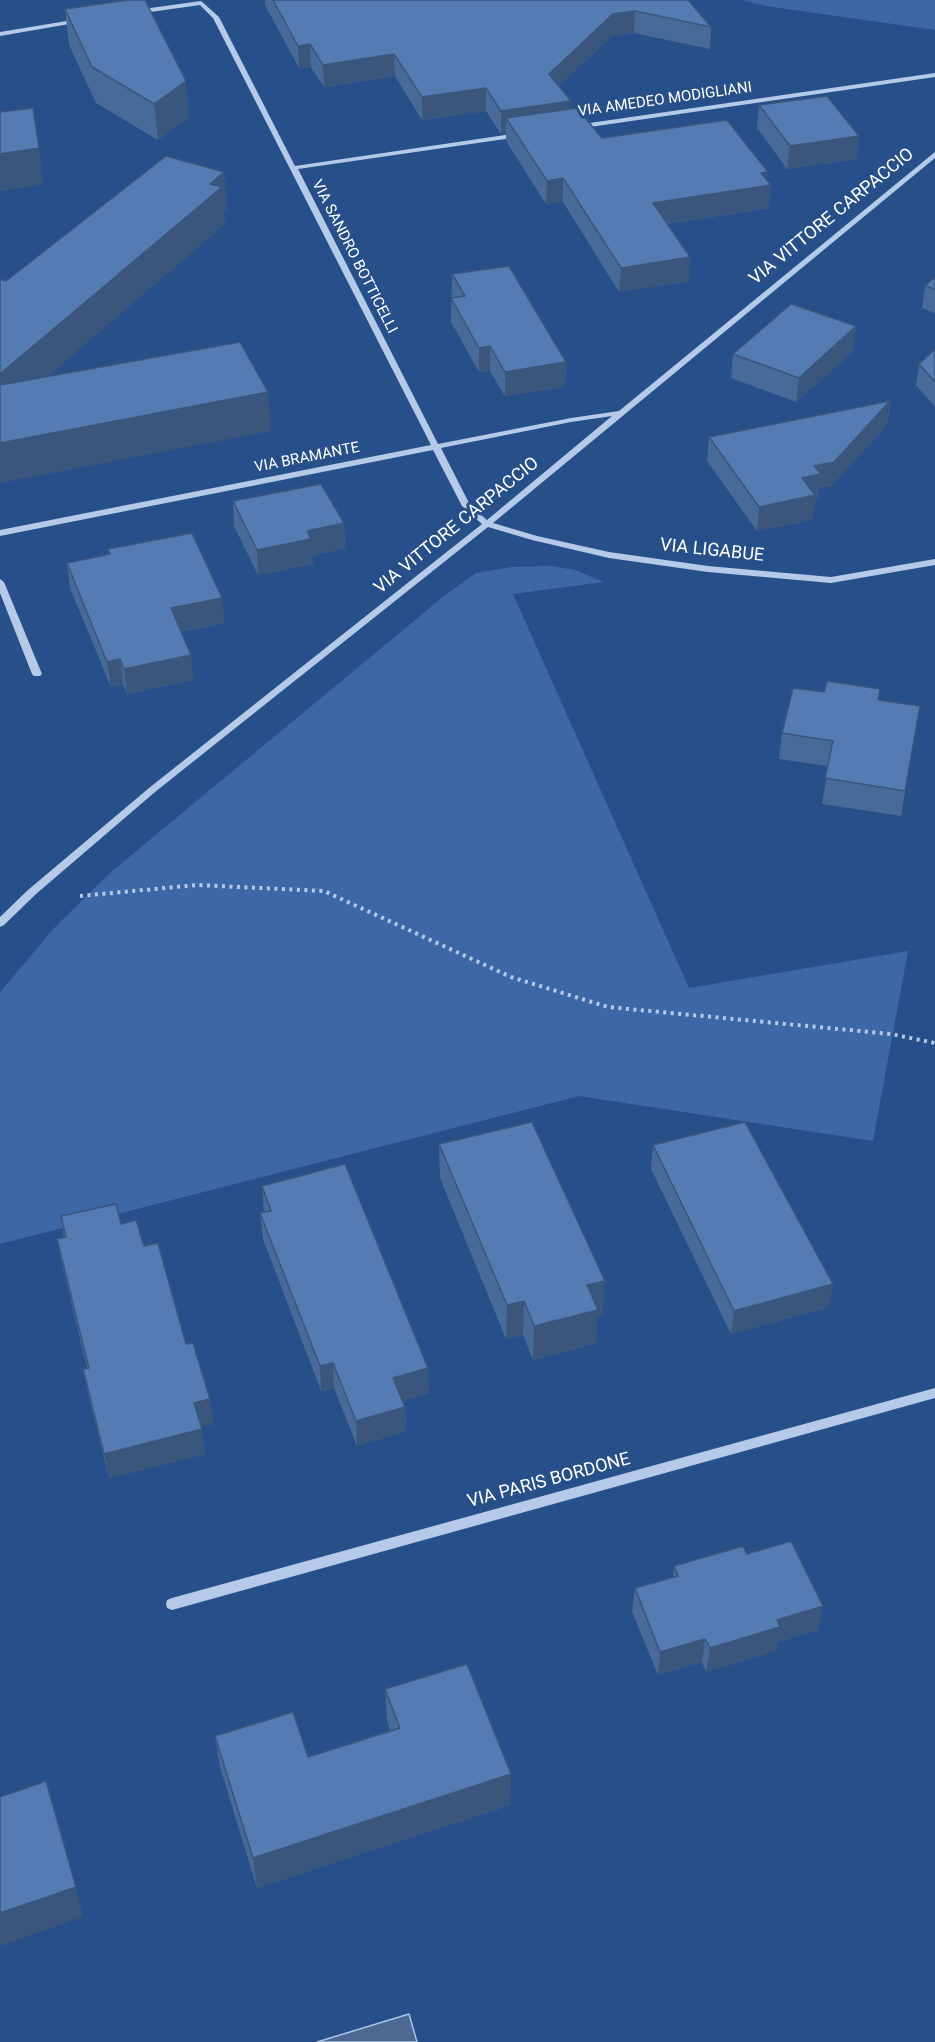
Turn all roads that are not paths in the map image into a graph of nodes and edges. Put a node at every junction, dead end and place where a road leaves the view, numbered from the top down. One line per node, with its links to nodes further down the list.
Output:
1 (152, 0): 3 (street)
2 (201, 1): 3 (street); 11 (street, VIA SANDRO BOTTICELLI)
3 (155, 9): 4 (street)
4 (122, 14)
5 (85, 20): 6 (street)
6 (0, 34)
7 (935, 75): 8 (street, VIA AMEDEO MODIGLIANI)
8 (561, 129)
9 (526, 134): 11 (street)
10 (935, 154): 12 (street, VIA VITTORE CARPACCIO)
11 (293, 168): 13 (street, VIA SANDRO BOTTICELLI)
12 (620, 413): 13 (street, VIA BRAMANTE); 14 (street, VIA VITTORE CARPACCIO)
13 (436, 447): 14 (street, VIA SANDRO BOTTICELLI); 15 (street, VIA BRAMANTE)
14 (487, 524): 16 (street, VIA LIGABUE); 19 (street, VIA VITTORE CARPACCIO)
15 (0, 533)
16 (935, 562)
17 (0, 582): 18 (street)
18 (37, 674)
19 (0, 923)
20 (935, 1393): 21 (street, VIA PARIS BORDONE)
21 (172, 1604)

